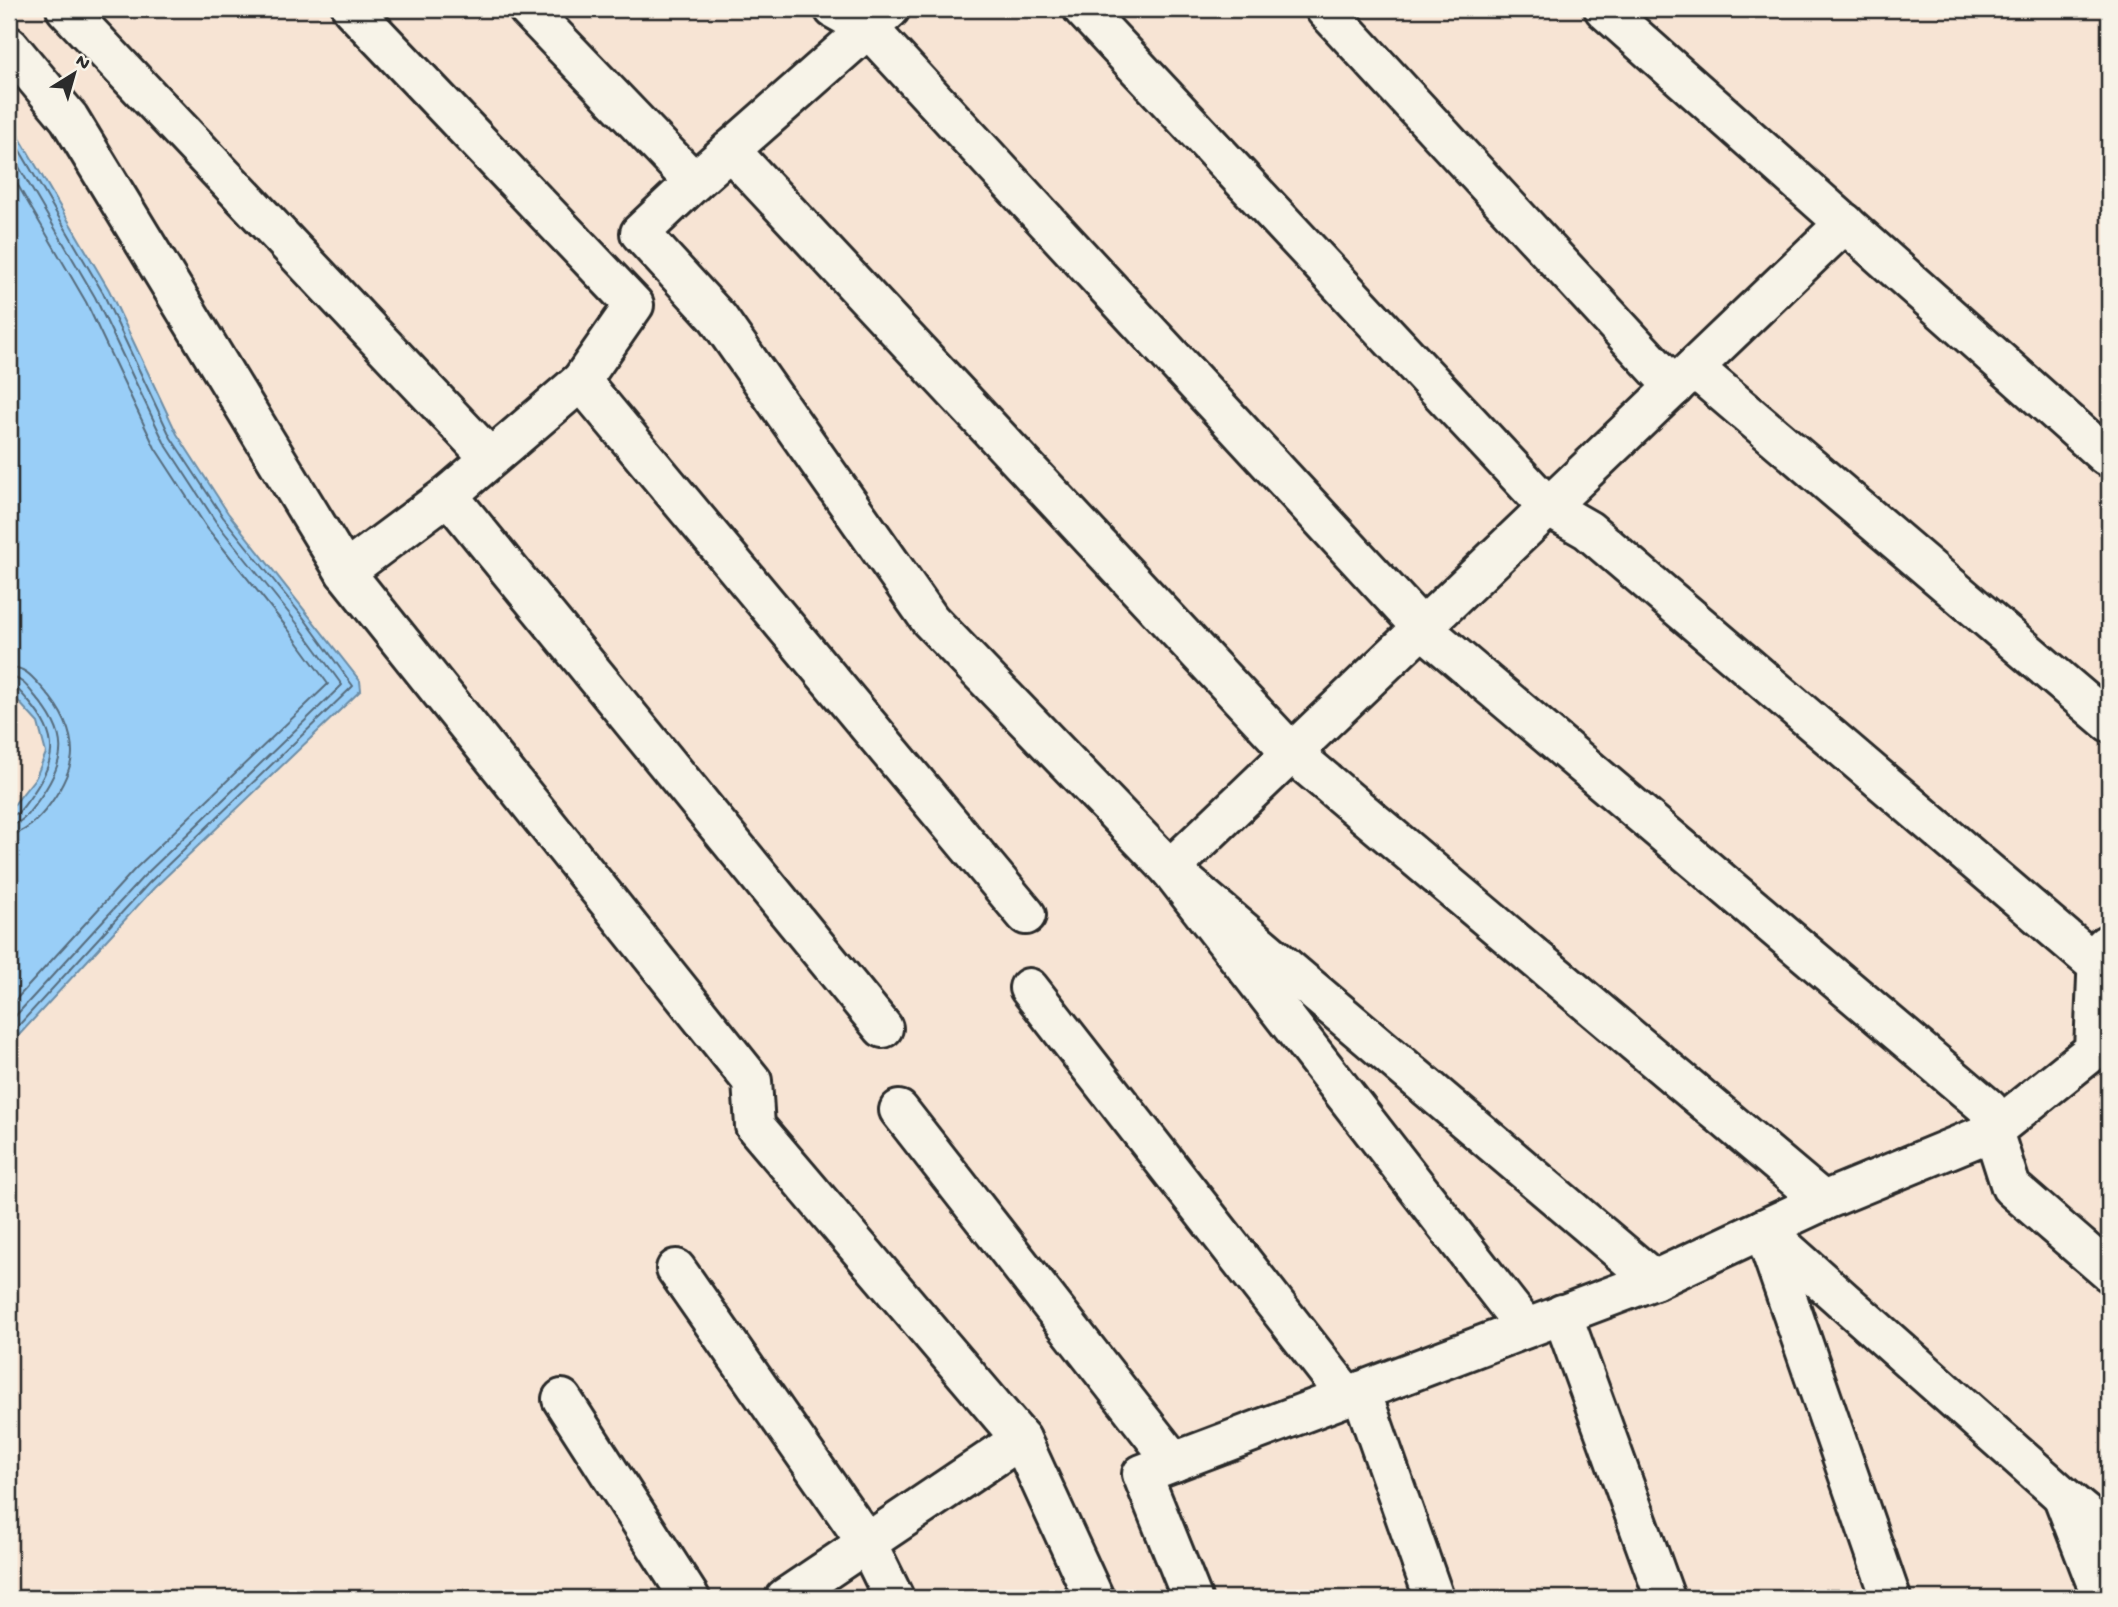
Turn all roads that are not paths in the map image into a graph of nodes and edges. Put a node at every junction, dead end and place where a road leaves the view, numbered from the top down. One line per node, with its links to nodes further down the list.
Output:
1 (66, 9): 16 (street)
2 (352, 9): 14 (street)
3 (528, 9): 11 (street)
4 (834, 9): 8 (street)
5 (1083, 9): 18 (street)
6 (1325, 9): 13 (street)
7 (1604, 9): 12 (street)
8 (879, 18): 10 (street); 20 (street)
9 (9, 47): 19 (street)
10 (730, 150): 11 (street); 22 (street)
11 (694, 181): 23 (street)
12 (1845, 223): 13 (street); 15 (street)
13 (1684, 378): 18 (street); 21 (street)
14 (581, 380): 16 (street); 24 (street)
15 (2106, 456)
16 (490, 458): 17 (street)
17 (448, 495): 19 (street); 27 (street)
18 (1548, 507): 20 (street); 25 (street)
19 (345, 572): 40 (street)
20 (1422, 628): 22 (street); 30 (street)
21 (2109, 722)
22 (1292, 753): 23 (street); 31 (street)
23 (1170, 869): 35 (street); 37 (street)
24 (1026, 915)
25 (2104, 953): 28 (street)
26 (1029, 988): 38 (street)
27 (883, 1028)
28 (2101, 1056): 30 (street)
29 (898, 1110): 41 (street)
30 (1993, 1131): 31 (street); 34 (street)
31 (1823, 1201): 32 (street)
32 (1763, 1228): 35 (street); 42 (street); 52 (street)
33 (676, 1269): 44 (street)
34 (2109, 1272)
35 (1654, 1280): 36 (street)
36 (1562, 1314): 37 (street); 51 (street)
37 (1526, 1328): 38 (street)
38 (1354, 1394): 41 (street); 50 (street)
39 (562, 1399): 45 (street)
40 (1021, 1439): 44 (street); 48 (street)
41 (1174, 1462): 49 (street)
42 (2062, 1495): 43 (street); 53 (street)
43 (2109, 1534)
44 (867, 1543): 46 (street); 47 (street)
45 (690, 1598)
46 (785, 1598)
47 (894, 1598)
48 (1094, 1598)
49 (1192, 1598)
50 (1434, 1598)
51 (1665, 1598)
52 (1891, 1598)
53 (2102, 1598)

